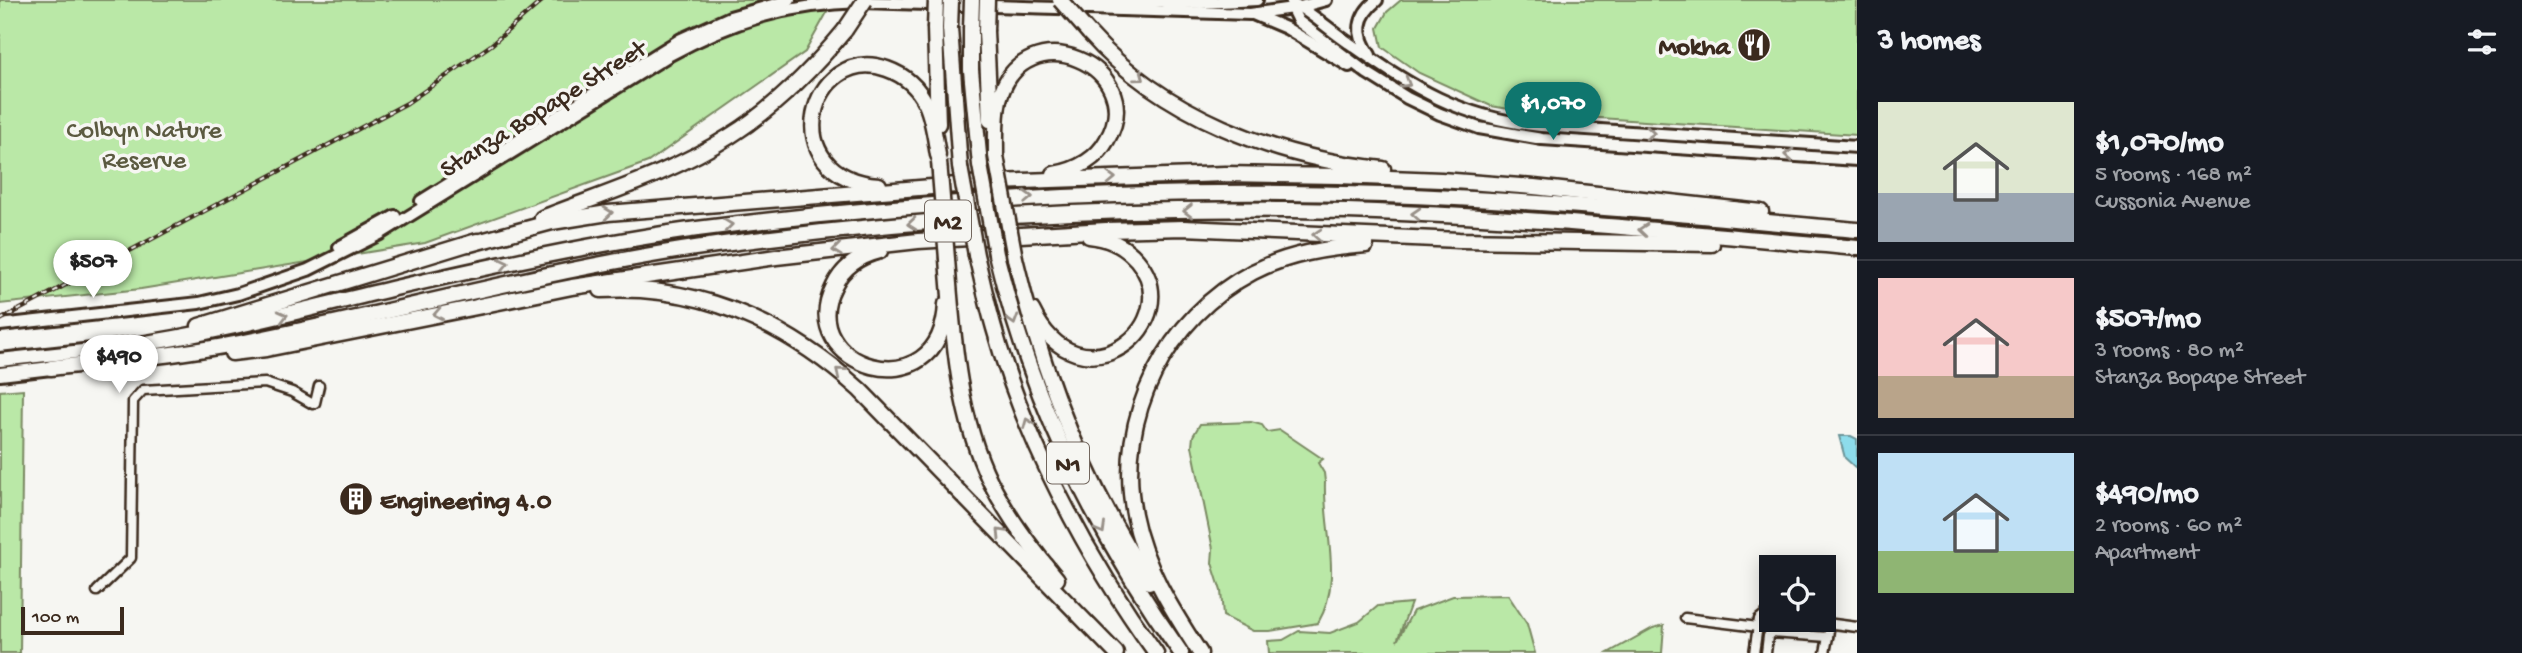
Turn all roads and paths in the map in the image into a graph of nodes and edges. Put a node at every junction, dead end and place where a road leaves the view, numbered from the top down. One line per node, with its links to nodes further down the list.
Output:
1 (790, 0): 34 (main road, Stanza Bopape Street)
2 (865, 0): 30 (highway, bridge)
3 (936, 0): 15 (highway, bridge)
4 (951, 0): 15 (highway, N1, bridge)
5 (972, 0): 52 (highway, N1, one-way to 52, bridge)
6 (987, 0): 19 (highway, bridge)
7 (1061, 0): 12 (main road); 24 (highway, one-way to 24, bridge)
8 (1170, 0): 12 (main road)
9 (1257, 0): 12 (main road)
10 (1325, 0): 13 (main road, Stanza Bopape Street)
11 (1377, 0): 16 (main road)
12 (1154, 2)
13 (1291, 4): 14 (main road, Stanza Bopape Street); 16 (main road); 17 (main road)
14 (1250, 14): 17 (main road); 34 (main road, Stanza Bopape Street)
15 (943, 28): 20 (highway); 51 (highway, N1, one-way to 15, bridge)
16 (1378, 64): 18 (main road, one-way to 18)
17 (1367, 73): 21 (main road, one-way to 17)
18 (1857, 147)
19 (996, 155): 22 (highway); 32 (highway, bridge)
20 (939, 158): 23 (highway); 33 (highway, bridge)
21 (1857, 160)
22 (994, 182): 23 (highway); 24 (highway, one-way to 24)
23 (940, 186): 30 (highway, one-way to 23)
24 (1534, 187): 25 (highway)
25 (1857, 222)
26 (1857, 230): 37 (highway, M2, one-way to 26)
27 (1009, 236): 28 (highway); 29 (highway, one-way to 27); 32 (highway)
28 (954, 240): 33 (highway); 35 (highway, one-way to 35)
29 (1459, 240): 31 (highway); 53 (highway)
30 (470, 244): 37 (highway)
31 (1857, 250): 39 (highway, M2, one-way to 39)
32 (1016, 260): 53 (highway)
33 (947, 261): 50 (highway)
34 (176, 306): 36 (main road, Stanza Bopape Street)
35 (479, 306): 39 (highway, one-way to 39); 50 (highway, one-way to 35)
36 (0, 326)
37 (120, 347): 38 (main road, M2)
38 (0, 360)
39 (51, 368): 40 (main road, M2)
40 (0, 374)
41 (320, 386): 42 (street)
42 (97, 591)
43 (1685, 618): 46 (street)
44 (1759, 622): 46 (street)
45 (1836, 624): 47 (street)
46 (1758, 627): 54 (street)
47 (1857, 627)
48 (1829, 632): 49 (street)
49 (1828, 638): 55 (street); 56 (street)
50 (1117, 653)
51 (1156, 653)
52 (1181, 653)
53 (1199, 653)
54 (1754, 653)
55 (1766, 653)
56 (1825, 653)

